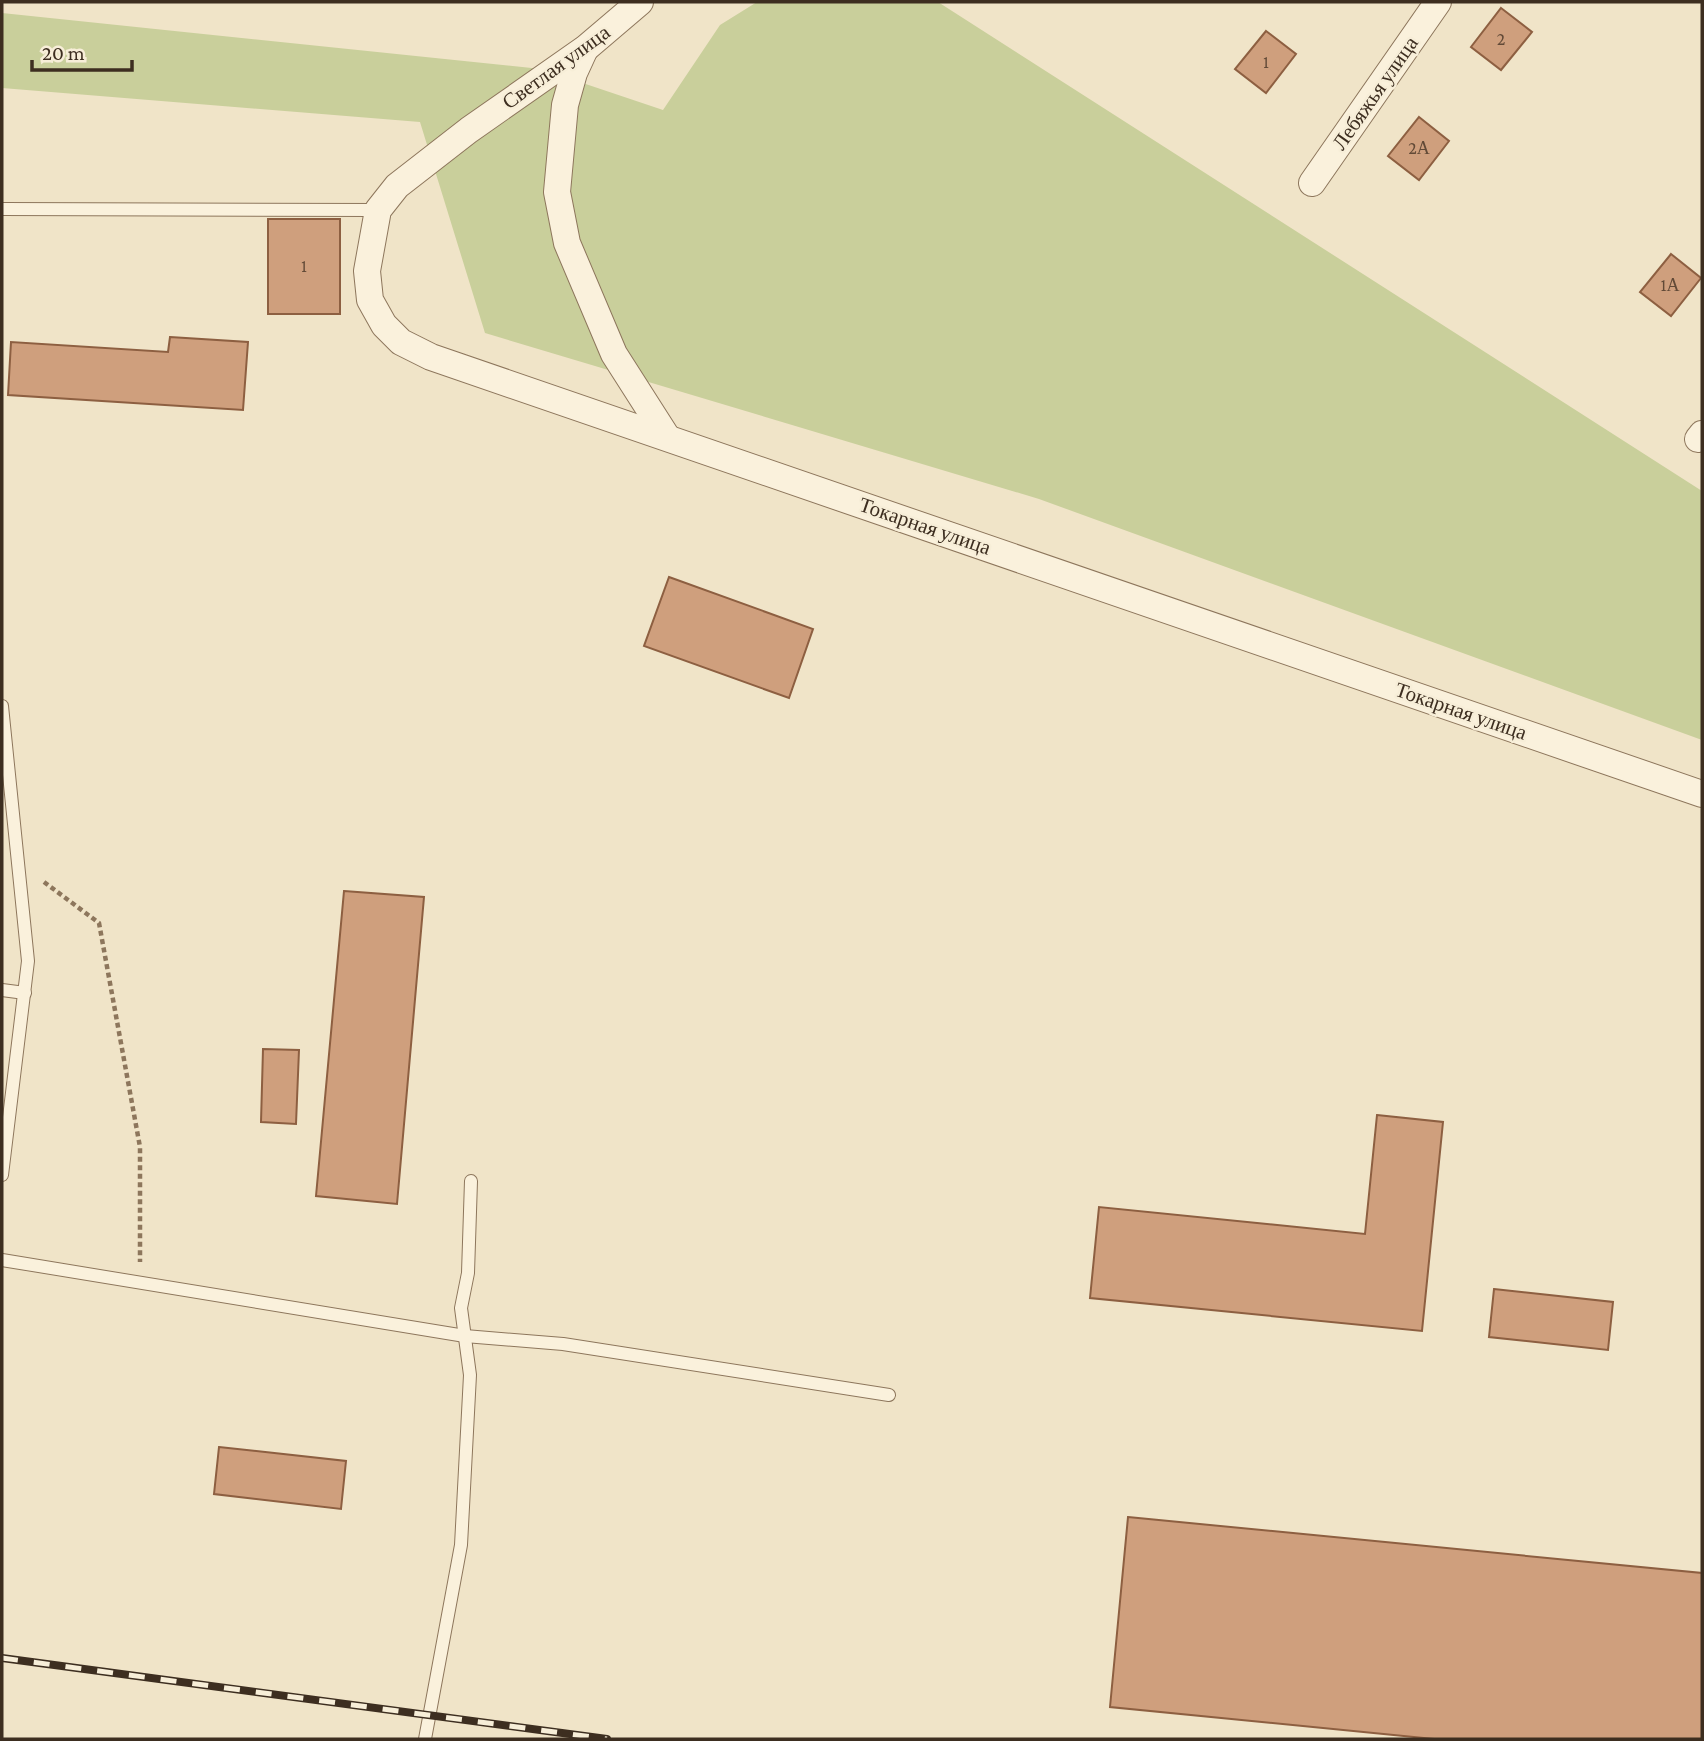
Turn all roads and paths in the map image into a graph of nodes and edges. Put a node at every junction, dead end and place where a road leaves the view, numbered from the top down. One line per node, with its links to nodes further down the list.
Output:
1 (640, 2): 3 (street, Светлая улица)
2 (1438, 2): 5 (street, Лебяжья улица)
3 (586, 48): 4 (street, Светлая улица); 8 (street)
4 (469, 130): 7 (street, Токарная улица)
5 (1312, 183)
6 (2, 209): 7 (lane)
7 (378, 211): 8 (street, Токарная улица)
8 (667, 438): 10 (street, Токарная улица)
9 (2, 706): 11 (lane)
10 (1702, 794)
11 (18, 863): 13 (lane); 17 (path)
12 (2, 990): 13 (lane)
13 (25, 993): 14 (lane)
14 (2, 1175)
15 (471, 1181): 18 (lane)
16 (2, 1260): 17 (lane)
17 (139, 1282): 18 (lane)
18 (465, 1336): 19 (lane); 20 (lane)
19 (889, 1395)
20 (425, 1739)

